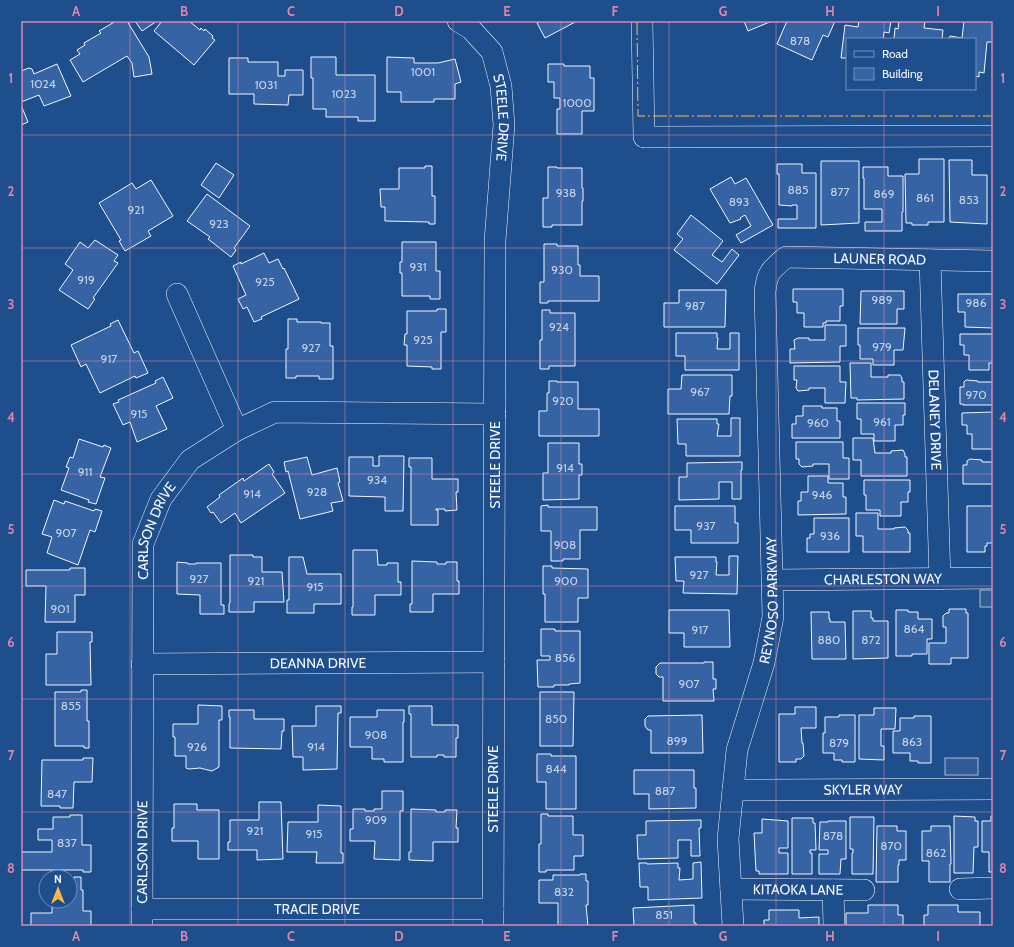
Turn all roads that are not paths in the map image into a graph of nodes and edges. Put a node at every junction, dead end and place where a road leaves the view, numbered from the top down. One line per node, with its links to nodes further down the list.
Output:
1 (458, 21): 8 (street, STEELE DRIVE)
2 (642, 21): 3 (street)
3 (993, 136)
4 (930, 260): 5 (street, LAUNER ROAD); 6 (street, LAUNER ROAD); 11 (street, DELANEY DRIVE)
5 (993, 261)
6 (771, 270): 12 (street, REYNOSO PARKWAY)
7 (177, 294): 9 (street)
8 (495, 414): 9 (street, CARLSON DRIVE); 13 (street, STEELE DRIVE)
9 (237, 430): 14 (street, CARLSON DRIVE)
10 (993, 578): 11 (street, CHARLESTON WAY)
11 (940, 579): 12 (street, CHARLESTON WAY)
12 (772, 580): 16 (street, REYNOSO PARKWAY)
13 (494, 662): 14 (street, DEANNA DRIVE); 23 (street, STEELE DRIVE)
14 (142, 664): 22 (street, CARLSON DRIVE)
15 (993, 789): 16 (street, SKYLER WAY)
16 (733, 790): 19 (street, REYNOSO PARKWAY)
17 (960, 888): 18 (street)
18 (993, 888)
19 (731, 889): 20 (street, KITAOKA LANE); 24 (street, REYNOSO PARKWAY)
20 (833, 890): 21 (street, KITAOKA LANE); 25 (street)
21 (864, 890)
22 (142, 917): 23 (street, TRACIE DRIVE)
23 (492, 917)
24 (734, 926)
25 (834, 926)

